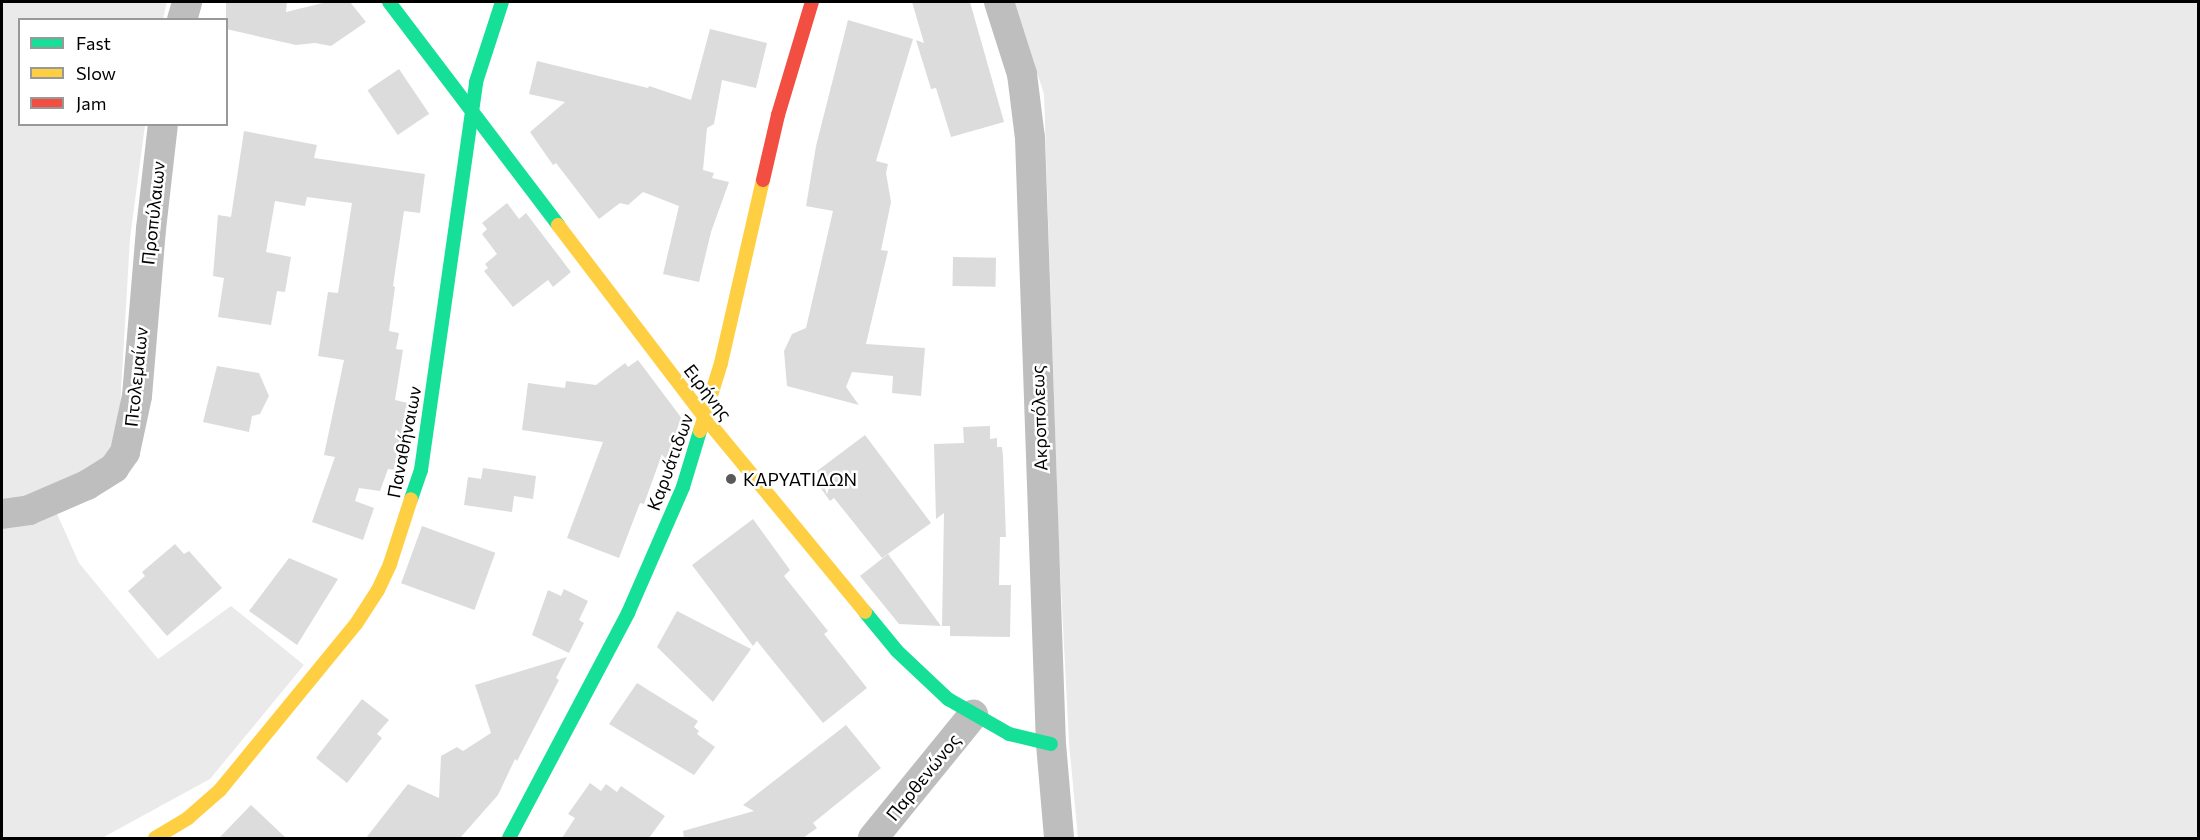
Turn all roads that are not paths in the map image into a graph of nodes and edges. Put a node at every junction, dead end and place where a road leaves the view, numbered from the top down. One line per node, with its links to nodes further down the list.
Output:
1 (187, 2): 6 (street)
2 (388, 2): 7 (street, Ειρήνης)
3 (501, 2): 7 (street, Παναθήναιων)
4 (812, 2): 10 (street, Καρυάτιδων)
5 (999, 2): 13 (street, Ακροπόλεως)
6 (183, 18)
7 (471, 112): 10 (street, Ειρήνης); 14 (street, Παναθήναιων)
8 (163, 126): 9 (street, Προπύλαιων)
9 (144, 302): 11 (street, Πτολεμαίων)
10 (706, 419): 12 (street, Ειρήνης); 15 (street, Καρυάτιδων)
11 (2, 514)
12 (973, 715): 13 (street, Ειρήνης); 16 (street, Παρθενώνος)
13 (1051, 744): 17 (street, Ακροπόλεως)
14 (155, 838)
15 (509, 838)
16 (873, 838)
17 (1059, 838)

